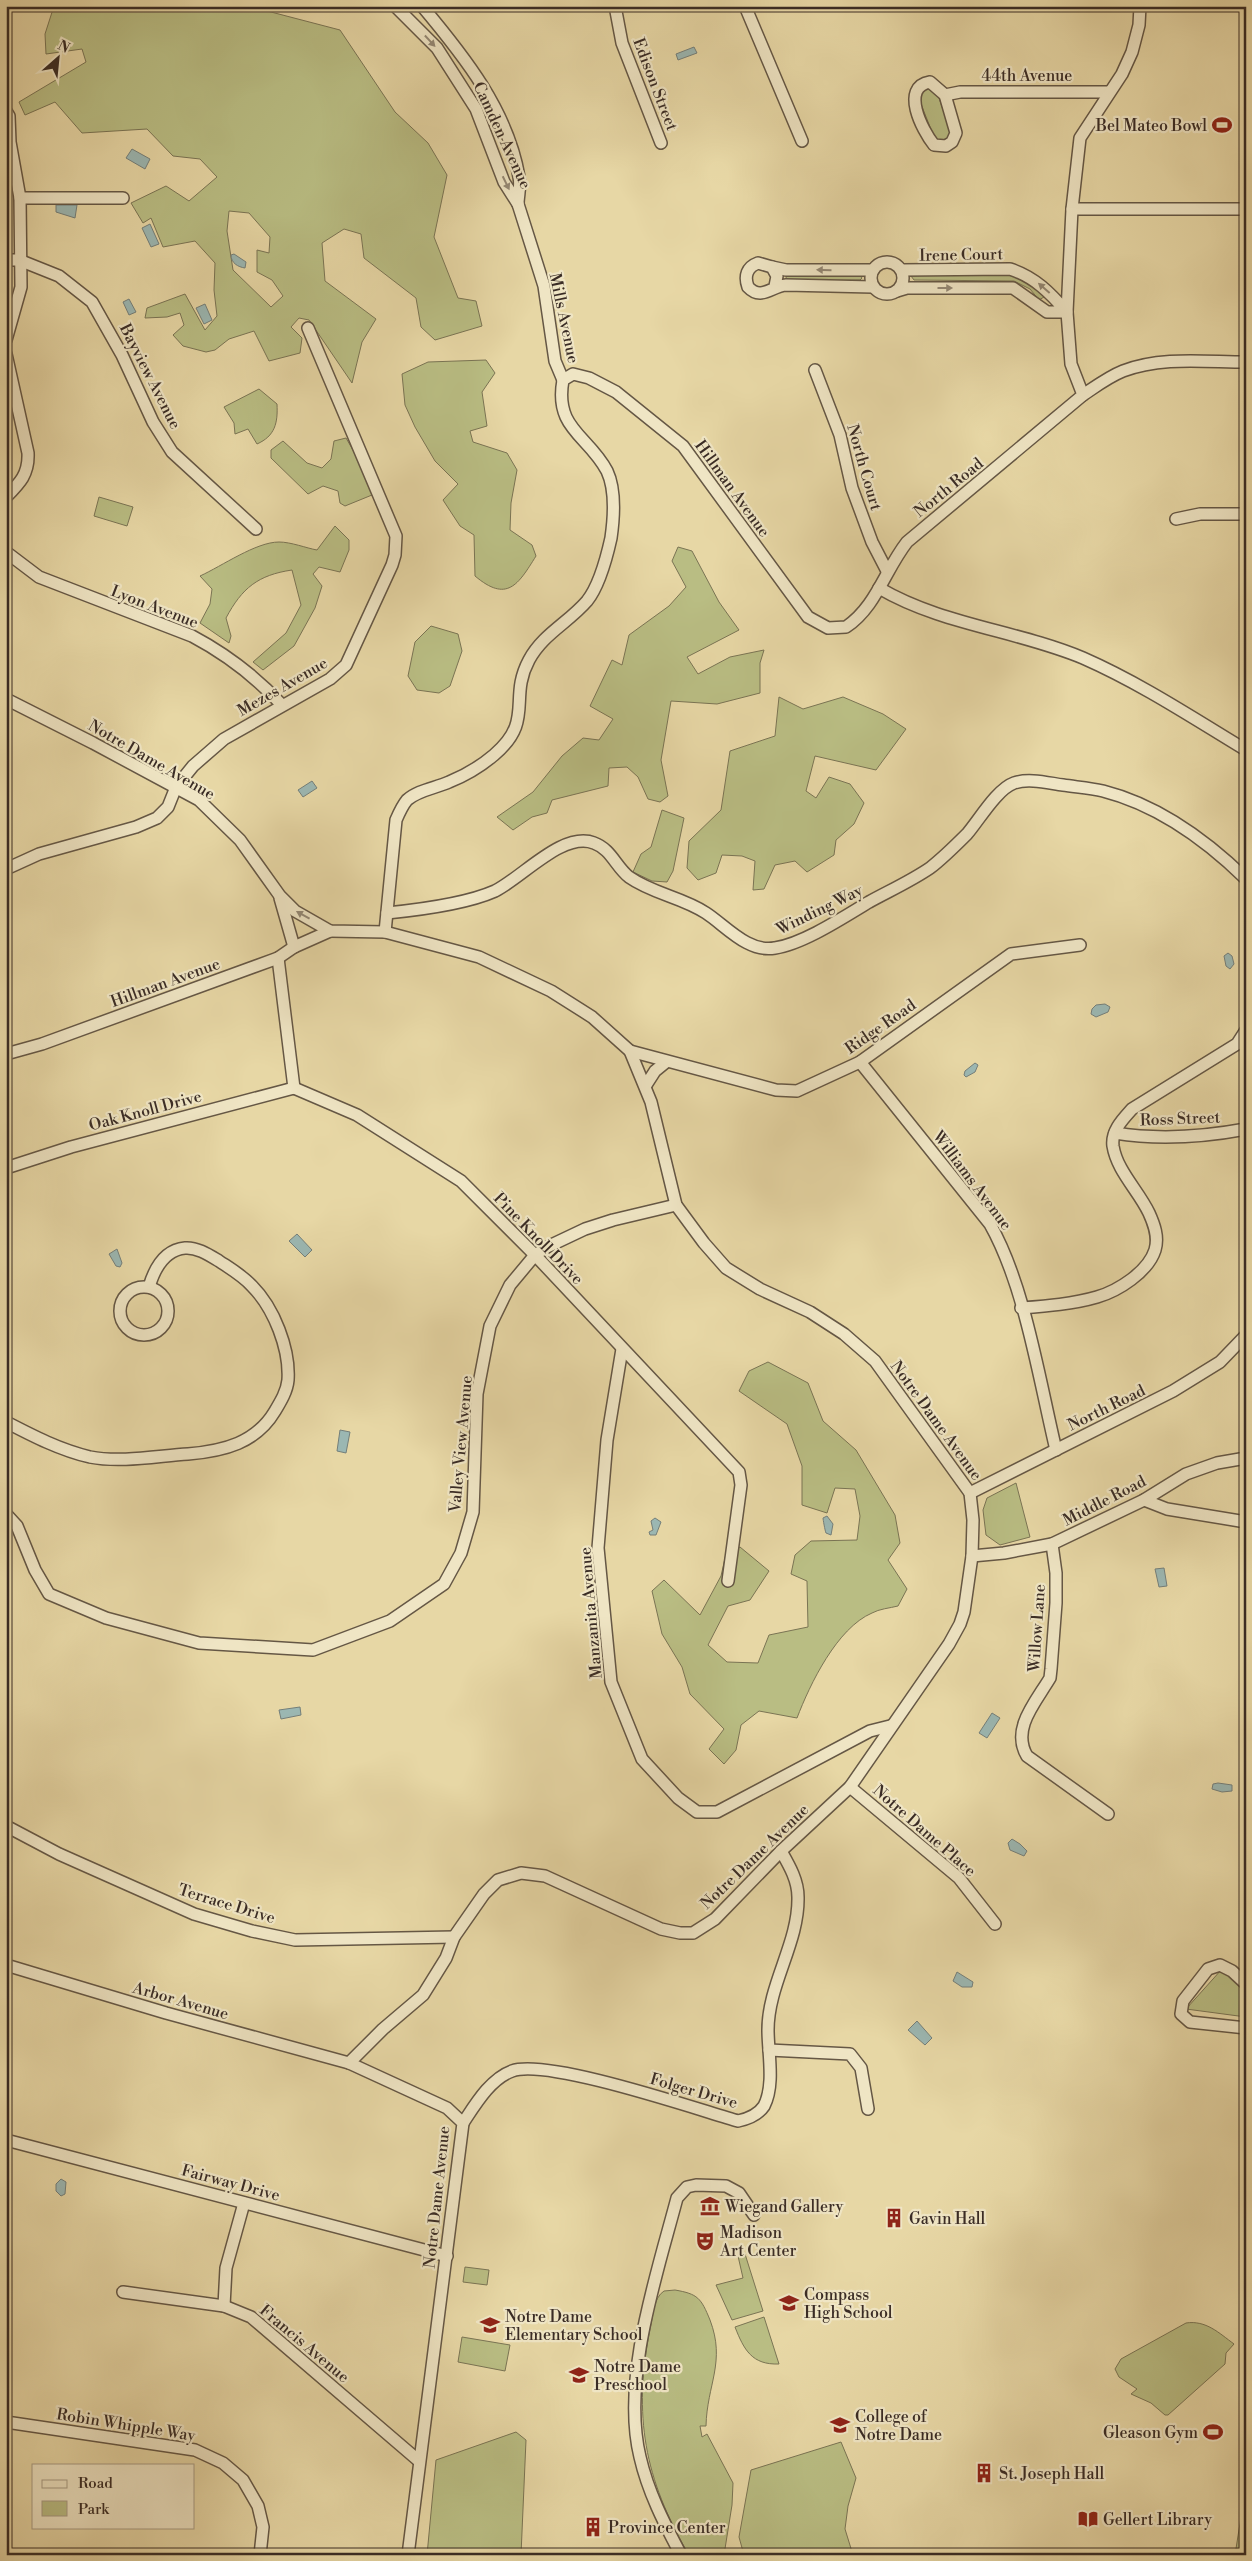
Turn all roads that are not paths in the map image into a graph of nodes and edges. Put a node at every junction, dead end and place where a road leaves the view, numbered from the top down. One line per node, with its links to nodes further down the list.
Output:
1 (395, 6): 7 (street, Camden Avenue)
2 (416, 6): 7 (street)
3 (422, 6): 16 (street, Camden Avenue)
4 (746, 6): 12 (street)
5 (1140, 6): 8 (street)
6 (619, 7): 13 (street, Edison Street)
7 (411, 21): 16 (street, Camden Avenue, one-way to 16)
8 (1108, 92): 9 (street, 44th Avenue); 17 (street)
9 (945, 95): 9 (street)
10 (6, 111): 11 (street)
11 (7, 141): 14 (street)
12 (802, 141)
13 (661, 143)
14 (20, 198): 15 (street); 20 (street)
15 (123, 198)
16 (518, 204): 34 (street, Mills Avenue)
17 (1072, 209): 18 (street); 27 (street)
18 (1246, 209)
19 (6, 260): 20 (street, Bayview Avenue)
20 (19, 260): 29 (street); 39 (street, Bayview Avenue)
21 (772, 267): 22 (street, one-way to 21); 24 (street); 24 (street)
22 (872, 270): 23 (street); 25 (street)
23 (902, 270): 26 (street); 27 (street, Irene Court, one-way to 23)
24 (775, 286): 25 (street)
25 (873, 287): 26 (street)
26 (897, 291): 27 (street, Irene Court, one-way to 27)
27 (1067, 312): 35 (street)
28 (308, 328): 44 (street, Mezes Avenue)
29 (6, 340)
30 (6, 354): 33 (street)
31 (1246, 362): 35 (street, North Road)
32 (815, 370): 41 (street, North Court)
33 (9, 374): 36 (street)
34 (563, 380): 42 (street, Hillman Avenue); 50 (street)
35 (1083, 396): 41 (street, North Road)
36 (6, 497)
37 (1246, 514): 38 (street)
38 (1176, 520)
39 (256, 529)
40 (6, 552): 44 (street, Lyon Avenue)
41 (887, 571): 42 (street, North Road)
42 (879, 588): 45 (street)
43 (6, 699): 46 (street, Notre Dame Avenue)
44 (282, 705): 46 (street, Mezes Avenue)
45 (1246, 750)
46 (176, 787): 47 (street, Mezes Avenue); 49 (street, Notre Dame Avenue)
47 (6, 869)
48 (1246, 879): 50 (street, Winding Way)
49 (280, 896): 51 (street, Notre Dame Avenue, one-way to 49); 54 (street, Notre Dame Avenue)
50 (387, 912): 52 (street)
51 (330, 931): 52 (street, Notre Dame Avenue); 54 (street, Hillman Avenue)
52 (385, 932): 57 (street, Notre Dame Avenue)
53 (1080, 945): 60 (street, Ridge Road)
54 (294, 947): 55 (street, Hillman Avenue)
55 (278, 958): 58 (street, Hillman Avenue); 62 (street)
56 (1246, 1030): 64 (street)
57 (630, 1051): 59 (street, Ridge Road); 61 (street, Notre Dame Avenue)
58 (6, 1054)
59 (666, 1062): 60 (street, Ridge Road); 61 (street)
60 (860, 1062): 69 (street, Williams Avenue)
61 (646, 1085): 66 (street, Notre Dame Avenue)
62 (294, 1088): 65 (street, Oak Knoll Drive); 67 (street, Pine Knoll Drive)
63 (1246, 1129): 64 (street, Ross Street)
64 (1115, 1133): 69 (street)
65 (6, 1168)
66 (676, 1205): 67 (street, Valley View Avenue); 75 (street, Notre Dame Avenue)
67 (535, 1255): 71 (street, Pine Knoll Drive); 77 (street, Valley View Avenue)
68 (149, 1287): 68 (street); 72 (street)
69 (1022, 1308): 73 (street, Williams Avenue)
70 (1246, 1335): 73 (street, North Road)
71 (622, 1349): 81 (street, Pine Knoll Drive); 82 (street, Manzanita Avenue)
72 (6, 1422)
73 (1056, 1450): 75 (street, North Road)
74 (1246, 1458): 76 (street, Middle Road)
75 (970, 1493): 80 (street, Notre Dame Avenue)
76 (1144, 1500): 78 (street); 79 (street, Middle Road)
77 (6, 1514)
78 (1246, 1522)
79 (1052, 1544): 80 (street, Middle Road); 84 (street, Willow Lane)
80 (972, 1556): 82 (street, Notre Dame Avenue)
81 (728, 1581)
82 (890, 1726): 83 (street, Notre Dame Avenue)
83 (850, 1787): 86 (street, Notre Dame Avenue); 87 (street, Notre Dame Place)
84 (1108, 1814)
85 (6, 1826): 88 (street, Terrace Drive)
86 (781, 1851): 88 (street, Notre Dame Avenue); 92 (street, Folger Drive)
87 (995, 1924)
88 (454, 1937): 93 (street, Notre Dame Avenue)
89 (6, 1965): 93 (street, Arbor Avenue)
90 (1246, 1984): 91 (street)
91 (1246, 2028)
92 (769, 2050): 94 (street); 95 (street, Folger Drive)
93 (349, 2063): 95 (street, Notre Dame Avenue)
94 (868, 2109)
95 (463, 2123): 99 (street, Notre Dame Avenue)
96 (6, 2140): 97 (street, Fairway Drive)
97 (244, 2203): 99 (street, Fairway Drive); 101 (street)
98 (754, 2215): 106 (street)
99 (447, 2256): 103 (street, Notre Dame Avenue)
100 (123, 2292): 101 (street, Francis Avenue)
101 (224, 2306): 103 (street, Francis Avenue)
102 (6, 2422): 104 (street, Robin Whipple Way)
103 (419, 2461): 105 (street, Notre Dame Avenue)
104 (260, 2555)
105 (408, 2555)
106 (681, 2555)

